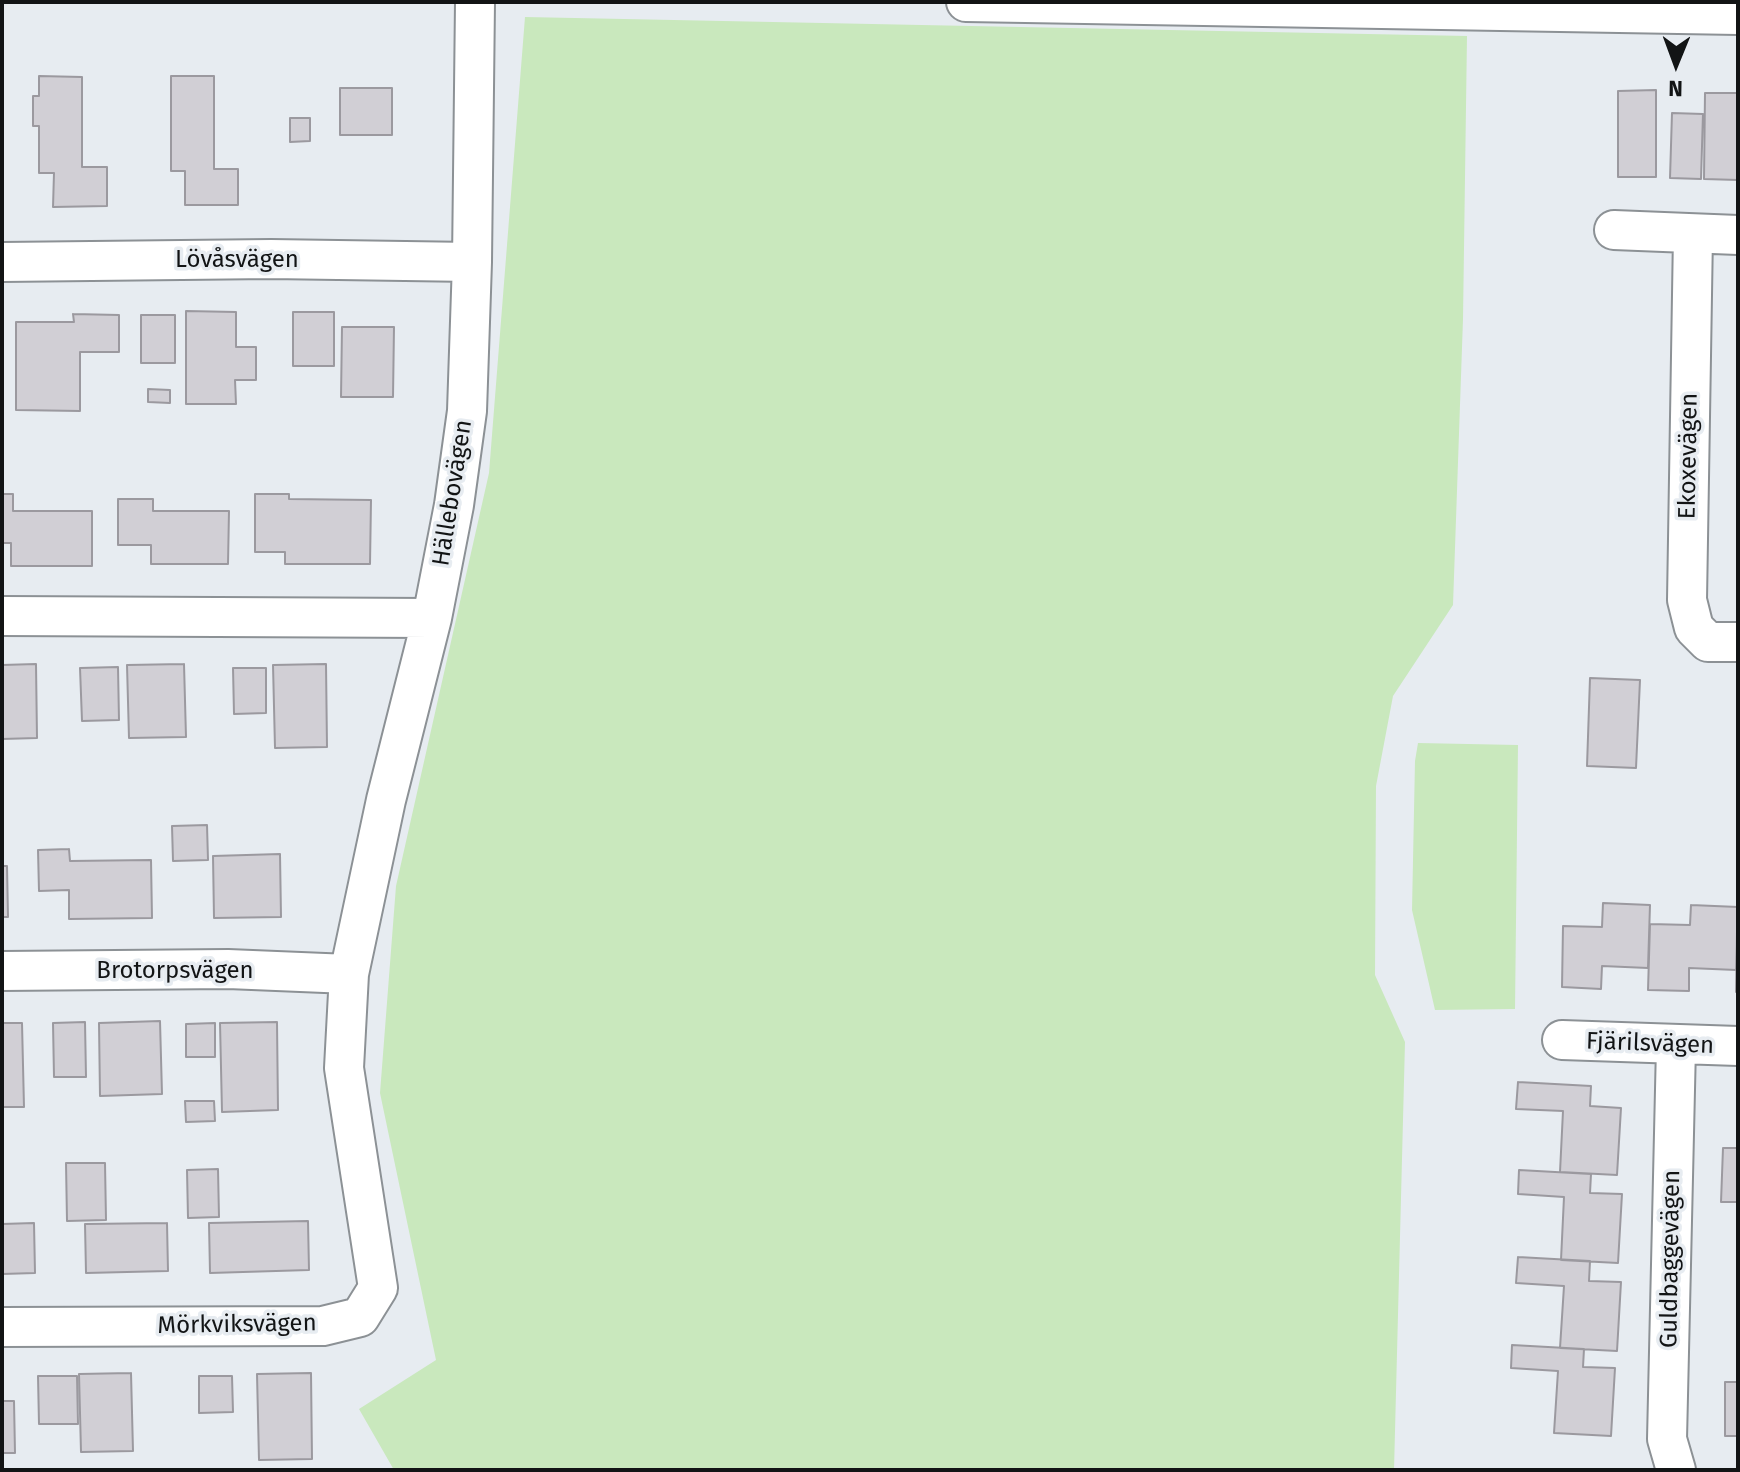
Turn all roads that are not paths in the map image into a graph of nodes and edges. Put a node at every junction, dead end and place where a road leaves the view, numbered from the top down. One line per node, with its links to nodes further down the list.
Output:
1 (475, 2): 8 (street, Hällebovägen)
2 (966, 2): 3 (street)
3 (1738, 15)
4 (1614, 230): 5 (street)
5 (1693, 234): 6 (street); 11 (street, Ekoxevägen)
6 (1738, 235)
7 (2, 262): 8 (street, Lövåsvägen)
8 (472, 262): 10 (street, Hällebovägen)
9 (2, 616): 10 (street)
10 (432, 618): 13 (street, Hällebovägen)
11 (1738, 642)
12 (2, 971): 13 (street, Brotorpsvägen)
13 (349, 974): 17 (street, Mörkviksvägen)
14 (1562, 1040): 15 (street, Fjärilsvägen)
15 (1676, 1046): 16 (street, Fjärilsvägen); 18 (street, Guldbaggevägen)
16 (1738, 1046)
17 (2, 1327)
18 (1676, 1470)

